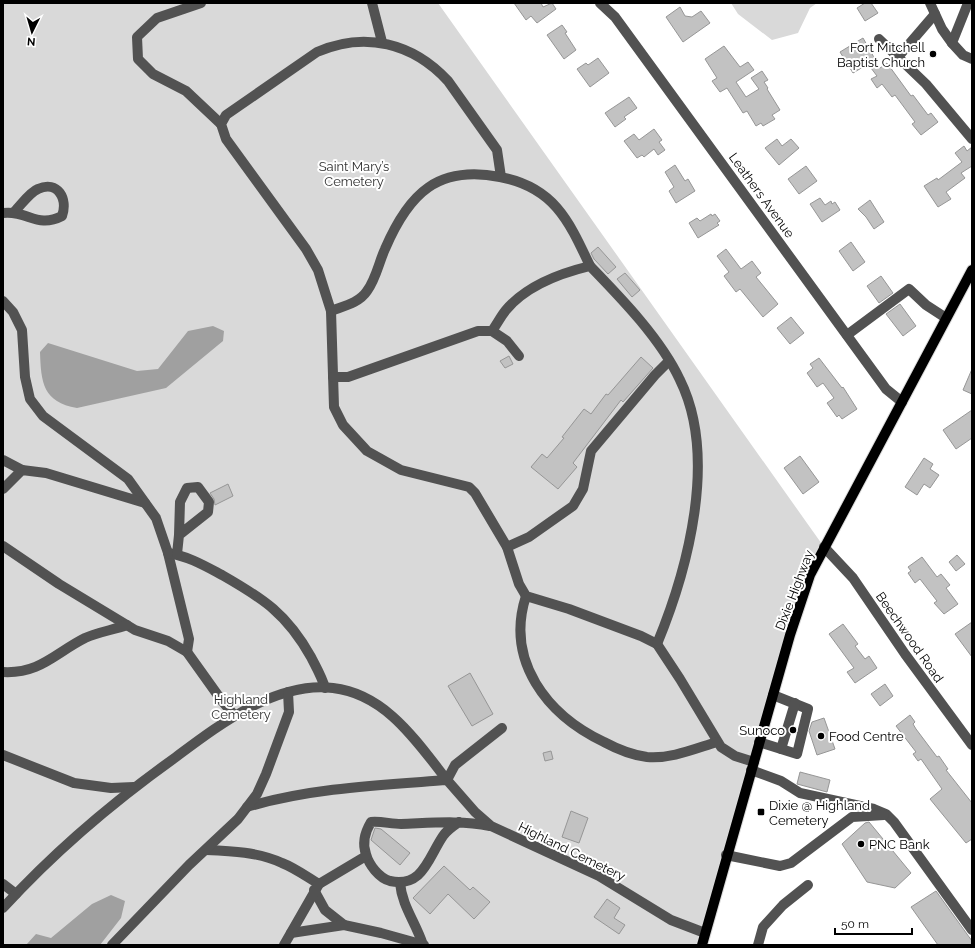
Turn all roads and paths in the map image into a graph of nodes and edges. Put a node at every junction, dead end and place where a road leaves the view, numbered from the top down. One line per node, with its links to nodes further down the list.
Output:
1 (201, 3): 12 (street)
2 (372, 3): 8 (street)
3 (600, 3): 24 (street, Leathers Avenue)
4 (930, 3): 6 (street)
5 (968, 3): 9 (street)
6 (935, 14): 9 (street); 10 (street)
7 (879, 39): 10 (street)
8 (382, 42): 12 (street); 14 (street)
9 (952, 43): 11 (street)
10 (898, 58): 13 (street)
11 (972, 59)
12 (221, 124): 21 (street)
13 (972, 139)
14 (501, 177): 17 (street); 21 (street)
15 (15, 211): 15 (street); 16 (street)
16 (3, 213)
17 (590, 266): 23 (street); 26 (street)
18 (972, 270): 19 (main road, Dixie Highway)
19 (970, 281): 22 (main road, Dixie Highway)
20 (3, 301): 32 (street)
21 (331, 311): 27 (street)
22 (946, 318): 24 (street); 28 (main road, Dixie Highway)
23 (492, 331): 25 (street); 27 (street)
24 (847, 335): 28 (street, Leathers Avenue)
25 (519, 356)
26 (669, 361): 35 (street); 40 (street)
27 (333, 377): 35 (street)
28 (902, 402): 36 (main road, Dixie Highway)
29 (3, 460): 30 (street)
30 (22, 470): 31 (street); 32 (street)
31 (3, 489)
32 (145, 503): 37 (street)
33 (179, 535): 33 (street); 37 (street)
34 (3, 546): 39 (street)
35 (507, 547): 38 (street)
36 (824, 547): 45 (main road, Dixie Highway); 51 (street, Beechwood Road)
37 (173, 554): 41 (street); 43 (street)
38 (526, 596): 40 (street); 49 (street)
39 (127, 625): 41 (street); 42 (street)
40 (657, 644): 49 (street)
41 (187, 652): 47 (street)
42 (3, 672)
43 (325, 688): 44 (street); 55 (street)
44 (288, 692): 47 (street); 57 (street)
45 (774, 695): 46 (street); 50 (main road, Dixie Highway)
46 (795, 703): 52 (street); 52 (street)
47 (236, 716): 56 (street)
48 (502, 728): 55 (street)
49 (717, 742): 54 (street)
50 (759, 742): 52 (street); 54 (main road, Dixie Highway)
51 (972, 745)
52 (781, 749)
53 (3, 755): 56 (street)
54 (752, 766): 58 (street); 62 (main road, Dixie Highway)
55 (447, 780): 57 (street); 60 (street)
56 (134, 787): 68 (street)
57 (247, 807): 61 (street)
58 (886, 814): 62 (street); 71 (street)
59 (459, 822): 60 (street); 63 (street); 64 (street)
60 (491, 826): 73 (street, Highland Cemetery)
61 (206, 850): 67 (street); 74 (street)
62 (726, 855): 73 (main road, Dixie Highway)
63 (366, 856): 64 (street); 67 (street)
64 (400, 883): 76 (street)
65 (3, 884): 68 (street)
66 (808, 885): 78 (street)
67 (316, 887): 70 (street); 72 (street)
68 (16, 894): 69 (street)
69 (3, 908)
70 (344, 925): 72 (street); 76 (street)
71 (972, 930)
72 (292, 933): 75 (street)
73 (705, 933): 77 (main road, Dixie Highway)
74 (112, 945)
75 (284, 945)
76 (424, 945)
77 (702, 945)
78 (758, 945)

